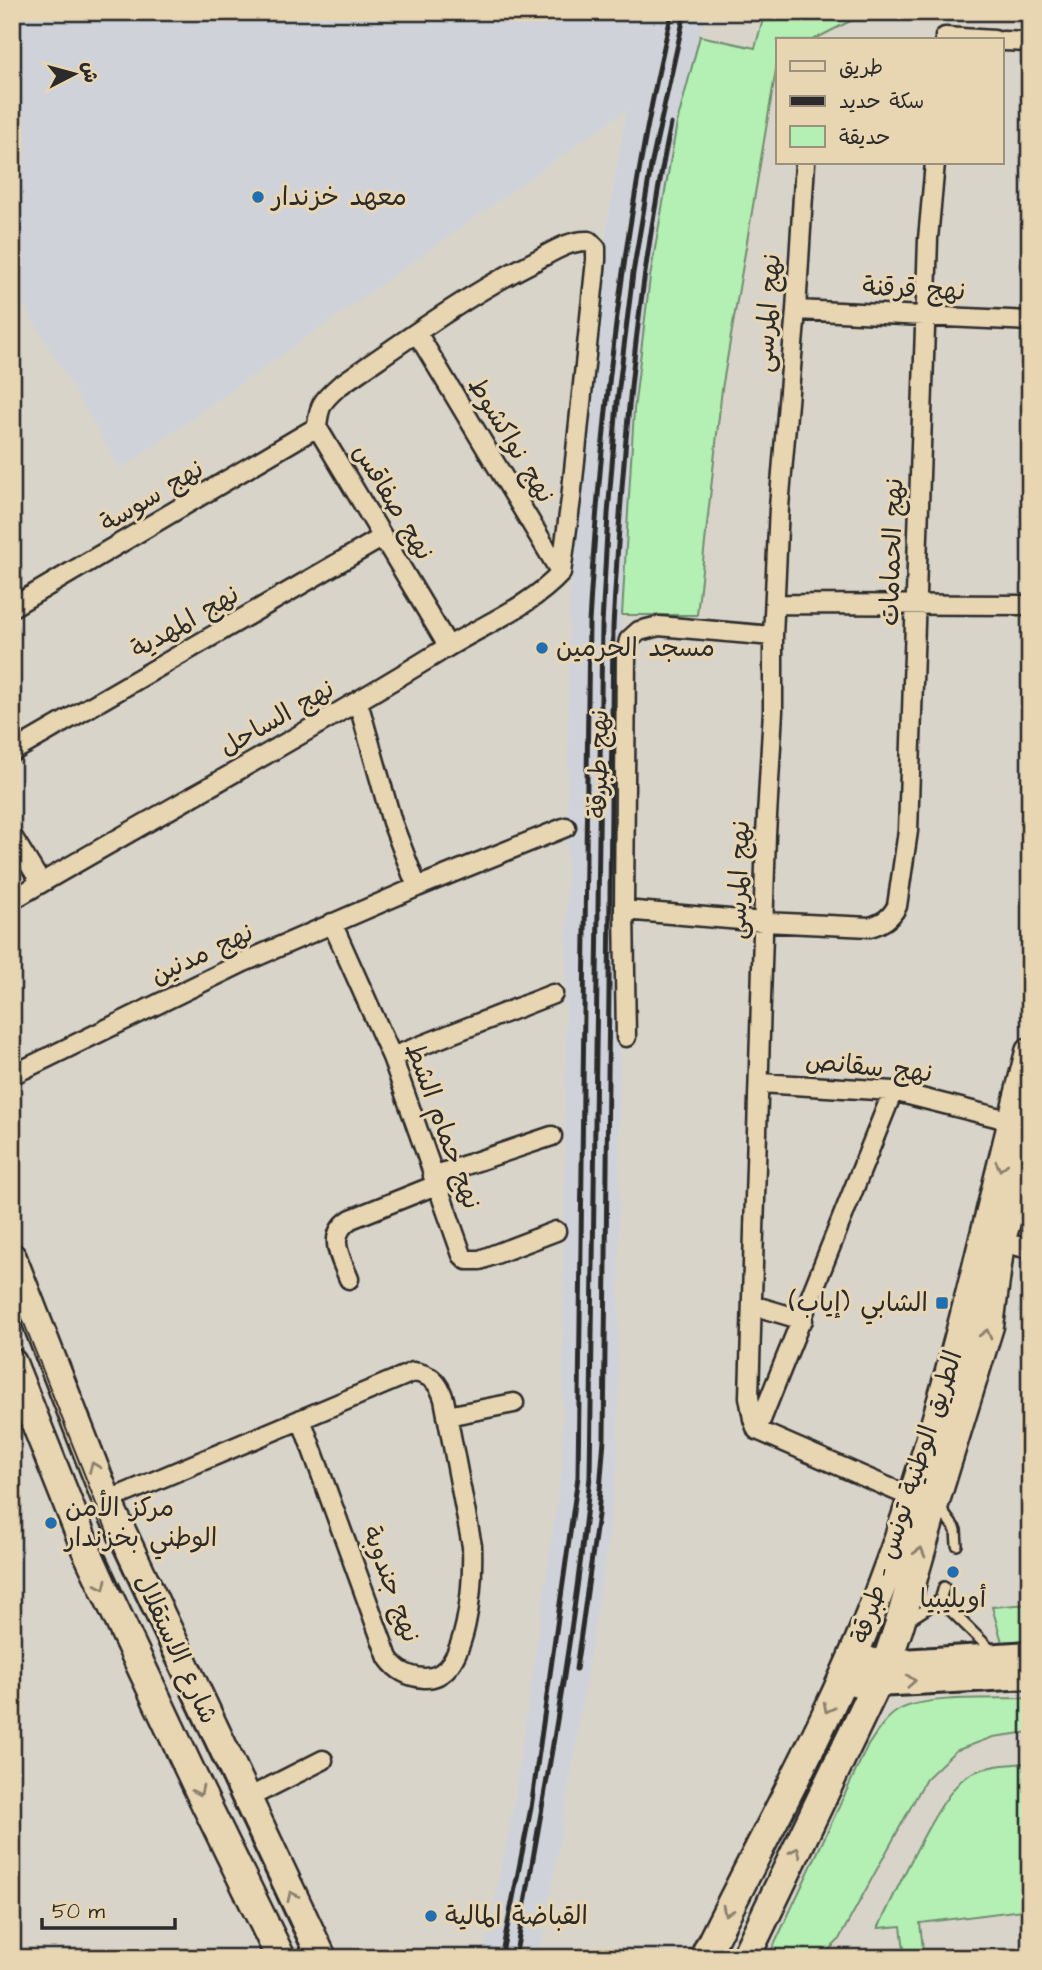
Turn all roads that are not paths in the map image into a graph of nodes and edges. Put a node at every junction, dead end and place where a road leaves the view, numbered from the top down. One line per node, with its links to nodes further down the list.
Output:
1 (1004, 41): 2 (street)
2 (1030, 43)
3 (805, 164): 5 (street, نهج المرسى)
4 (935, 164): 6 (street, نهج الحمامات)
5 (796, 310): 6 (street, نهج قرقنة); 12 (street, نهج المرسى)
6 (926, 316): 7 (street, نهج قرقنة); 13 (street, نهج الحمامات)
7 (1030, 321)
8 (417, 332): 9 (street); 11 (street, نهج نواكشوط); 11 (street)
9 (317, 427): 10 (street, نهج صفاقس); 15 (street, نهج سوسة)
10 (383, 537): 17 (street, نهج صفاقس); 19 (street, نهج المهدية)
11 (561, 573): 17 (street, نهج الساحل)
12 (776, 604): 13 (street); 16 (street, نهج المرسى)
13 (917, 605): 14 (street); 26 (street, نهج الحمامات)
14 (1030, 605)
15 (12, 607)
16 (773, 636): 25 (street, نهج طبرقة); 26 (street, نهج المرسى)
17 (448, 646): 18 (street, نهج الساحل)
18 (358, 702): 22 (street, نهج الساحل); 23 (street)
19 (12, 752)
20 (566, 827): 23 (street, نهج مدنين)
21 (12, 836): 22 (street)
22 (41, 883): 24 (street, نهج الساحل)
23 (417, 887): 27 (street, نهج مدنين)
24 (12, 900)
25 (624, 910): 26 (street); 29 (street, نهج طبرقة)
26 (764, 922): 33 (street, نهج المرسى)
27 (332, 923): 31 (street, نهج حمام الشط); 32 (street, نهج مدنين)
28 (553, 994): 31 (street)
29 (626, 1037)
30 (1030, 1052): 35 (main road, الطريق الوطنية تونس - طبرقة)
31 (392, 1057): 38 (street, نهج حمام الشط)
32 (12, 1075)
33 (760, 1083): 34 (street, نهج سقانص); 44 (street, نهج المرسى)
34 (893, 1091): 35 (street, نهج سقانص); 45 (street)
35 (1012, 1121): 51 (main road, الطريق الوطنية تونس - طبرقة, one-way to 51)
36 (552, 1136): 38 (street)
37 (1030, 1143): 40 (main road, الطريق الوطنية تونس - طبرقة)
38 (434, 1181): 39 (street, نهج حمام الشط); 43 (street)
39 (556, 1231)
40 (1000, 1242): 41 (street); 51 (main road, الطريق الوطنية تونس - طبرقة, one-way to 40)
41 (1030, 1249)
42 (12, 1258): 52 (main road, شارع الاستقلال, one-way to 42)
43 (349, 1279)
44 (752, 1305): 45 (street); 50 (street, نهج المرسى)
45 (803, 1320): 50 (street)
46 (12, 1363): 66 (main road, شارع الاستقلال, one-way to 66)
47 (514, 1403): 48 (street)
48 (447, 1416): 49 (street, نهج جندوبة); 49 (street, نهج جندوبة)
49 (302, 1419): 52 (street, نهج جندوبة)
50 (757, 1430): 51 (street)
51 (924, 1499): 53 (lane); 56 (main road, الطريق الوطنية تونس - طبرقة, one-way to 51); 59 (main road, الطريق الوطنية تونس - طبرقة)
52 (107, 1500): 63 (main road, شارع الاستقلال)
53 (957, 1545)
54 (944, 1587): 55 (lane)
55 (940, 1600): 56 (lane); 58 (lane)
56 (899, 1626): 60 (main road, الطريق الوطنية تونس - طبرقة)
57 (1030, 1655): 58 (main road)
58 (998, 1657): 60 (main road)
59 (849, 1666): 60 (main road); 64 (main road, الطريق الوطنية تونس - طبرقة, one-way to 64)
60 (881, 1674): 61 (main road, one-way to 61); 65 (main road, الطريق الوطنية تونس - طبرقة, one-way to 60)
61 (1030, 1675)
62 (323, 1760): 63 (street)
63 (246, 1799): 67 (main road, شارع الاستقلال, one-way to 63)
64 (746, 1871): 65 (main road); 68 (main road, الطريق الوطنية تونس - طبرقة, one-way to 68)
65 (779, 1888): 69 (main road, الطريق الوطنية تونس - طبرقة)
66 (281, 1958)
67 (322, 1958)
68 (704, 1958)
69 (745, 1958)

